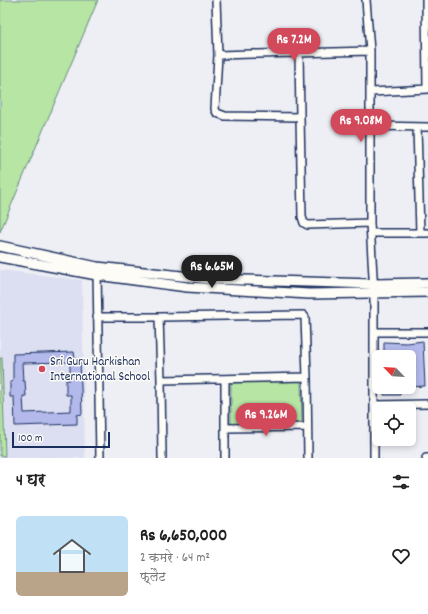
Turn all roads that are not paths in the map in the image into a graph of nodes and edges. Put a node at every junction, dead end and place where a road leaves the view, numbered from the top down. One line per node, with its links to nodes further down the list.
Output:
1 (216, 0): 6 (street)
2 (366, 0): 4 (street)
3 (426, 0): 7 (street)
4 (370, 51): 5 (street); 8 (street)
5 (299, 52): 6 (street); 9 (street)
6 (218, 54): 9 (street)
7 (427, 89): 8 (street)
8 (371, 92): 10 (street)
9 (300, 117): 13 (street)
10 (371, 126): 11 (street); 13 (street)
11 (418, 127): 12 (street); 15 (street)
12 (428, 127)
13 (370, 223): 14 (street)
14 (371, 233): 15 (street); 20 (street)
15 (424, 233)
16 (0, 246): 18 (street)
17 (0, 257): 18 (street)
18 (97, 271): 20 (street); 22 (street); 24 (street)
19 (428, 283): 20 (street)
20 (373, 284): 22 (street)
21 (428, 292): 22 (street)
22 (374, 294): 25 (street)
23 (159, 317): 24 (street); 27 (street); 28 (street)
24 (97, 318): 36 (street)
25 (374, 332): 26 (street); 30 (street)
26 (428, 332)
27 (307, 377): 29 (street); 34 (street)
28 (161, 380): 29 (street); 37 (street)
29 (225, 380): 33 (street)
30 (374, 402)
31 (416, 404): 32 (street)
32 (428, 404)
33 (225, 428): 34 (street); 38 (street)
34 (307, 428): 39 (street)
35 (374, 446): 40 (street)
36 (100, 458)
37 (162, 458)
38 (225, 458)
39 (308, 458)
40 (374, 458)

